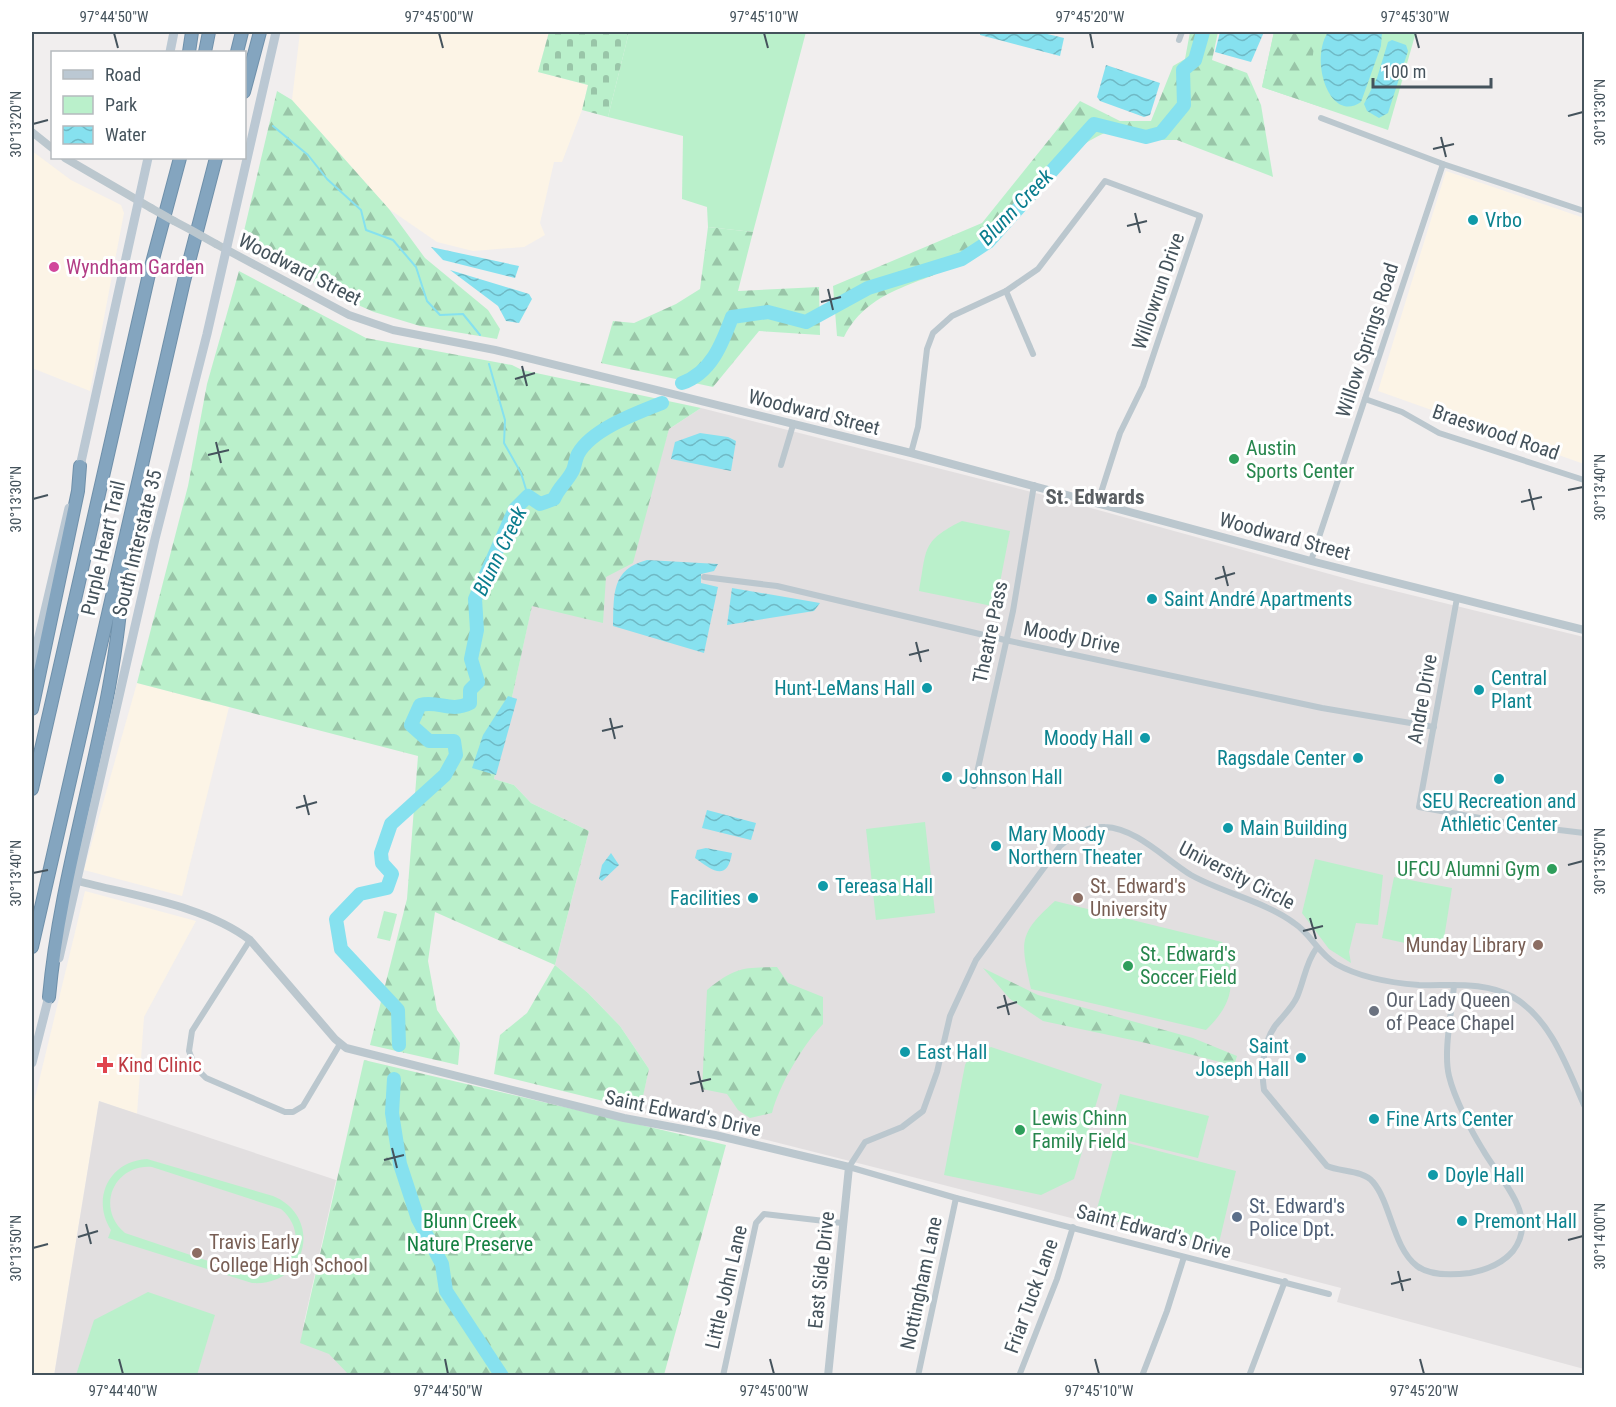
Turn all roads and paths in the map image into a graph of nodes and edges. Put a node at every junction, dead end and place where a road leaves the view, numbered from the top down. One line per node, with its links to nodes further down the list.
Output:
1 (174, 32): 9 (main road)
2 (192, 32): 10 (highway)
3 (209, 32): 11 (highway)
4 (242, 32): 12 (highway)
5 (260, 32): 13 (highway)
6 (276, 32): 28 (main road, South Interstate 35)
7 (1182, 32): 8 (street)
8 (1179, 40)
9 (170, 51)
10 (189, 51)
11 (205, 51)
12 (237, 51)
13 (246, 84)
14 (1321, 118): 23 (street)
15 (32, 132): 16 (street)
16 (51, 147)
17 (67, 159): 26 (street, Woodward Street)
18 (148, 159): 26 (main road)
19 (175, 159): 25 (highway)
20 (180, 159): 25 (highway, Purple Heart Trail)
21 (216, 159): 24 (highway, Purple Heart Trail)
22 (222, 159): 24 (highway)
23 (1443, 164): 27 (street); 31 (street, Willow Springs Road)
24 (212, 180): 39 (highway, Purple Heart Trail)
25 (171, 192): 48 (highway, Purple Heart Trail)
26 (137, 201): 28 (street, Woodward Street, bridge); 35 (main road)
27 (1584, 211)
28 (227, 249): 32 (street, Woodward Street); 53 (main road, South Interstate 35)
29 (1006, 291): 30 (street); 33 (street, Willowrun Drive); 38 (street, Willowrun Drive)
30 (1033, 354)
31 (1365, 399): 36 (street, Braeswood Road); 40 (street, Willow Springs Road)
32 (793, 425): 33 (street, Woodward Street); 34 (street)
33 (911, 453): 37 (street, Woodward Street)
34 (781, 465)
35 (80, 466): 45 (main road); 46 (highway)
36 (1584, 480)
37 (1035, 485): 38 (street, Woodward Street); 44 (street, Theatre Pass)
38 (1098, 501): 40 (street, Woodward Street)
39 (125, 539): 55 (highway, Purple Heart Trail); 58 (highway)
40 (1311, 561): 42 (street, Woodward Street)
41 (704, 577): 44 (street, Moody Drive)
42 (1457, 598): 43 (street, Woodward Street); 47 (street, Andre Drive)
43 (1584, 630)
44 (1005, 640): 47 (street, Moody Drive); 50 (street, Theatre Pass)
45 (32, 666)
46 (32, 708)
47 (1434, 727): 52 (street, Andre Drive)
48 (42, 746): 49 (highway); 51 (highway, Purple Heart Trail)
49 (32, 764)
50 (974, 786)
51 (32, 789)
52 (1584, 833)
53 (78, 881): 54 (street); 58 (main road, South Interstate 35)
54 (250, 940): 59 (street); 59 (street)
55 (32, 947)
56 (1316, 949): 57 (street, University Circle); 57 (street); 62 (street, University Circle)
57 (1454, 986): 61 (street, University Circle)
58 (49, 997): 60 (main road, South Interstate 35)
59 (340, 1044): 62 (street, Saint Edward's Drive)
60 (32, 1063)
61 (1584, 1105)
62 (849, 1167): 63 (street, Saint Edward's Drive); 64 (street, East Side Drive)
63 (957, 1198): 65 (street, Saint Edward's Drive); 71 (street, Nottingham Lane)
64 (842, 1222): 69 (street, Little John Lane); 70 (street, East Side Drive)
65 (1073, 1227): 66 (street, Saint Edward's Drive); 72 (street, Friar Tuck Lane)
66 (1184, 1257): 67 (street, Saint Edward's Drive); 73 (street)
67 (1285, 1281): 68 (street, Saint Edward's Drive); 74 (street)
68 (1329, 1294)
69 (723, 1376)
70 (828, 1376)
71 (918, 1376)
72 (1019, 1376)
73 (1142, 1376)
74 (1249, 1376)

